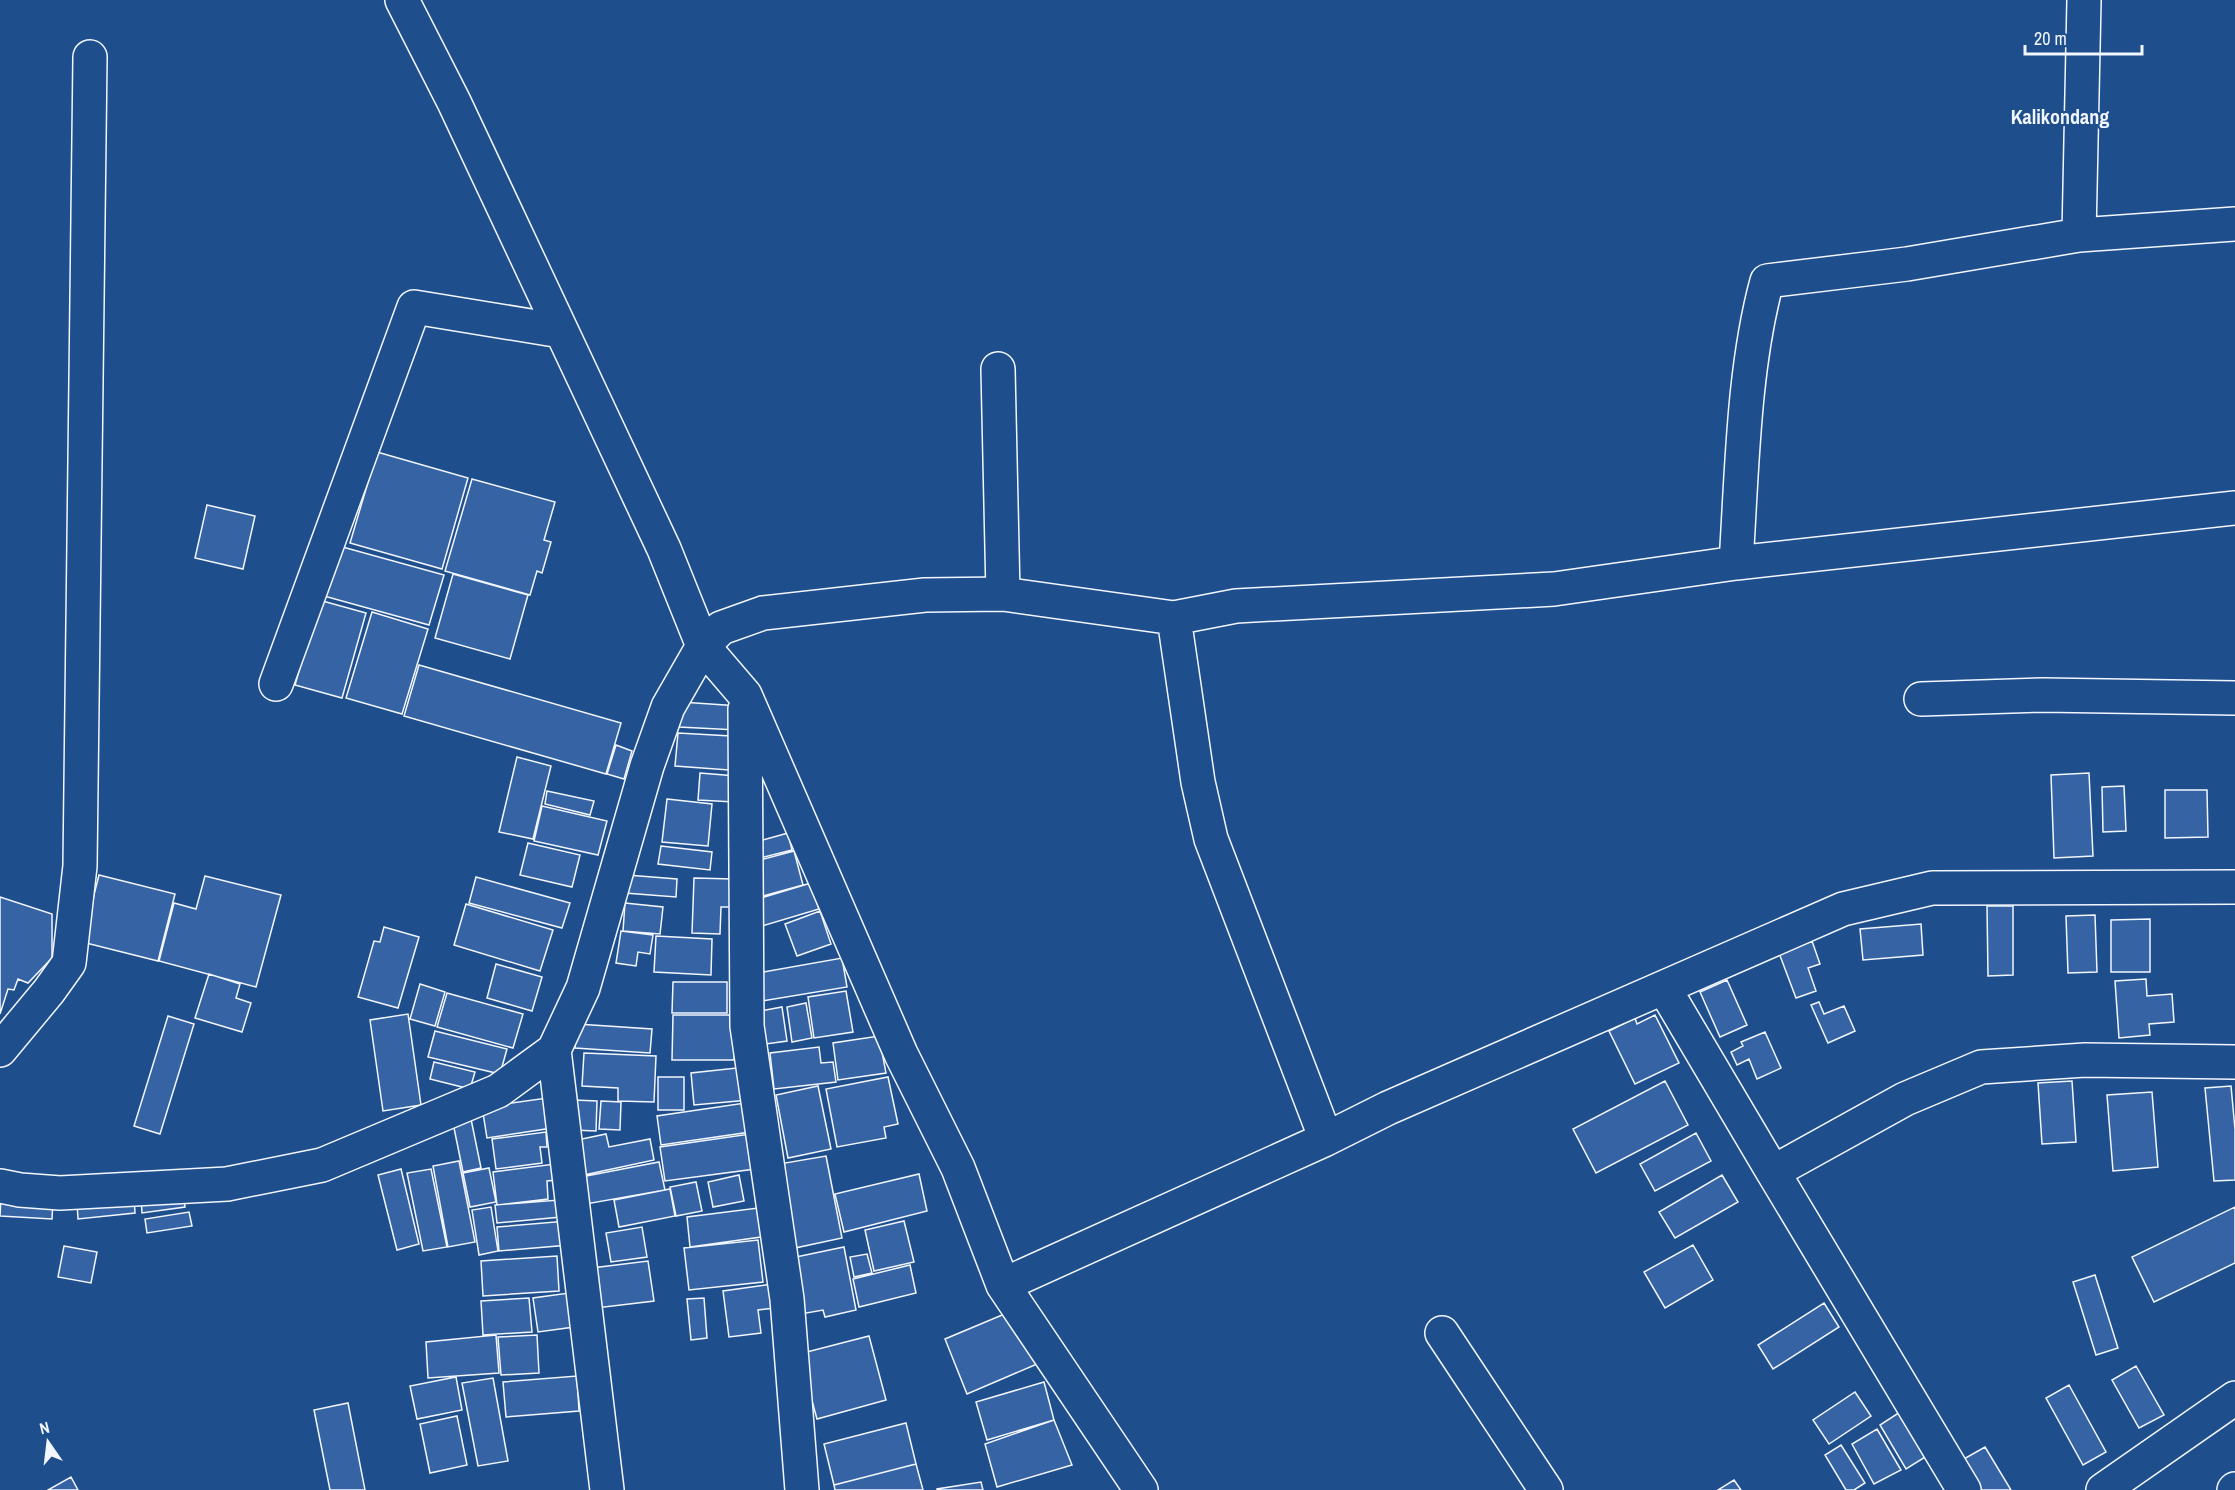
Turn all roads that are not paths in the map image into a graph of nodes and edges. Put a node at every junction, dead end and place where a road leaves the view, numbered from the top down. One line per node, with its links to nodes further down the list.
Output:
1 (402, 0): 6 (street)
2 (2084, 0): 5 (street)
3 (90, 57): 19 (street)
4 (2235, 224): 5 (street)
5 (2079, 235): 9 (street)
6 (561, 331): 12 (street); 13 (street)
7 (998, 369): 10 (street)
8 (2235, 508): 9 (street)
9 (1736, 563): 11 (street)
10 (1003, 594): 11 (street); 12 (street)
11 (1174, 618): 22 (street)
12 (703, 646): 14 (street); 20 (street)
13 (276, 684)
14 (745, 695): 25 (street); 29 (street)
15 (2235, 698): 16 (street)
16 (1921, 699)
17 (2235, 887): 18 (street)
18 (1664, 988): 22 (street); 23 (street)
19 (0, 1050)
20 (554, 1050): 24 (street); 28 (street)
21 (2235, 1062): 23 (street)
22 (1326, 1139): 25 (street)
23 (1773, 1172): 32 (street)
24 (0, 1186)
25 (1004, 1285): 30 (street)
26 (1442, 1333): 31 (street)
27 (2235, 1398): 33 (street)
28 (607, 1490)
29 (802, 1490)
30 (1141, 1490)
31 (1546, 1490)
32 (1964, 1490)
33 (2103, 1490)

